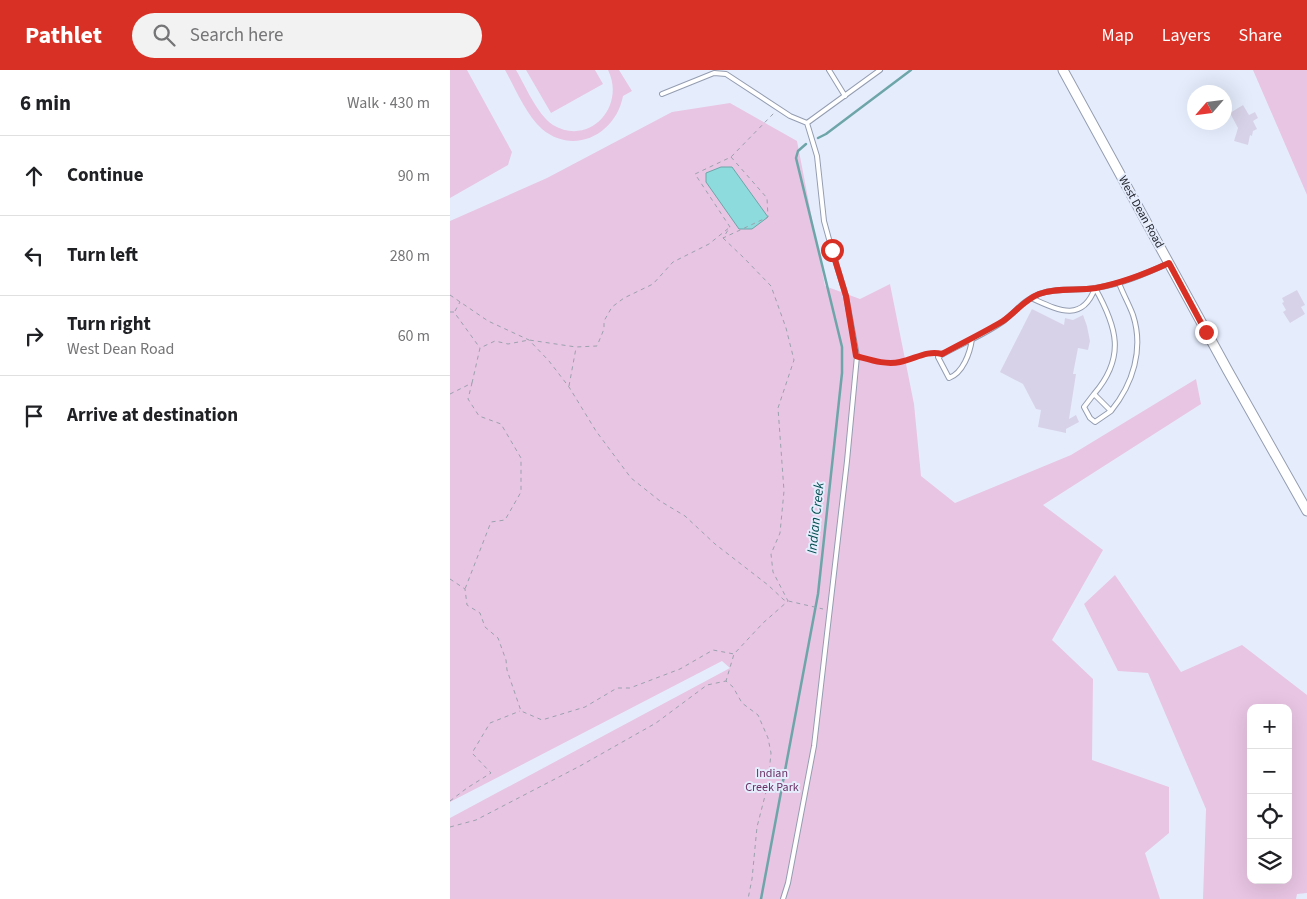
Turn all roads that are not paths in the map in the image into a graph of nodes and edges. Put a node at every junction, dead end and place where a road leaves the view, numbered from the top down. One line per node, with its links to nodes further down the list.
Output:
1 (829, 70): 5 (lane)
2 (880, 70): 5 (lane)
3 (1063, 70): 7 (street, West Dean Road)
4 (662, 94): 6 (lane)
5 (845, 96): 6 (lane)
6 (807, 123): 15 (lane)
7 (1169, 263): 8 (lane); 14 (street, West Dean Road)
8 (1119, 283): 9 (lane); 13 (lane)
9 (1095, 288): 10 (lane); 10 (lane); 12 (lane)
10 (1031, 298): 11 (lane)
11 (972, 339): 11 (lane)
12 (1094, 394): 13 (lane); 13 (lane)
13 (1111, 410)
14 (1307, 511)
15 (783, 899)

